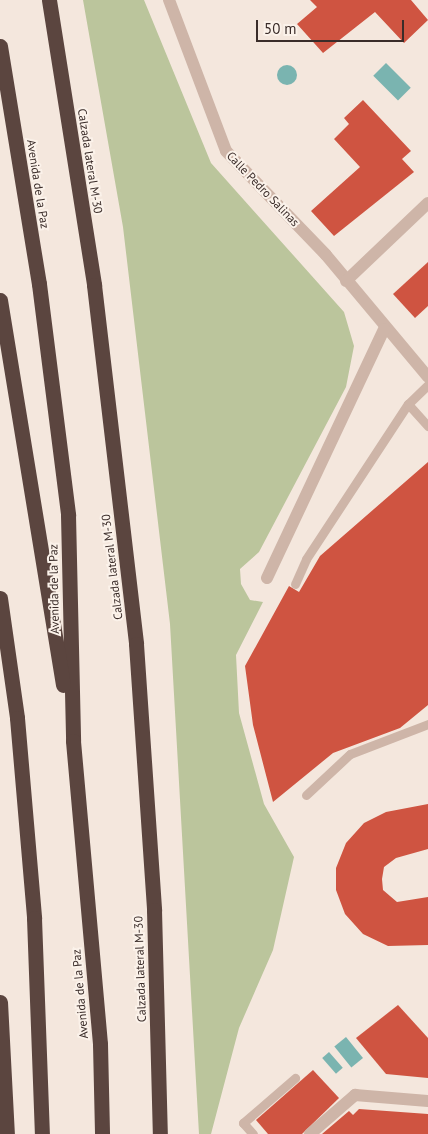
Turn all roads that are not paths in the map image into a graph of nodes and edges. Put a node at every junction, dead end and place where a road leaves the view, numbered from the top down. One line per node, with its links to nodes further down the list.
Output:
1 (49, 0): 24 (highway, Calzada lateral M-30)
2 (169, 0): 5 (street, Calle Pedro Salinas)
3 (0, 46): 16 (highway, Avenida de la Paz)
4 (428, 203): 5 (street)
5 (346, 281): 7 (street, Calle Pedro Salinas)
6 (0, 300): 16 (highway)
7 (384, 329): 8 (street, Calle Pedro Salinas); 12 (street)
8 (428, 377)
9 (428, 385): 10 (lane)
10 (408, 404): 11 (lane); 13 (lane)
11 (428, 426)
12 (267, 578)
13 (295, 584)
14 (0, 598): 22 (highway)
15 (428, 724): 17 (lane)
16 (72, 741): 23 (highway, Avenida de la Paz)
17 (306, 795)
18 (0, 1002): 21 (highway)
19 (295, 1078): 25 (lane)
20 (428, 1101): 26 (street)
21 (7, 1134)
22 (42, 1134)
23 (102, 1134)
24 (160, 1134)
25 (253, 1134)
26 (310, 1134)

